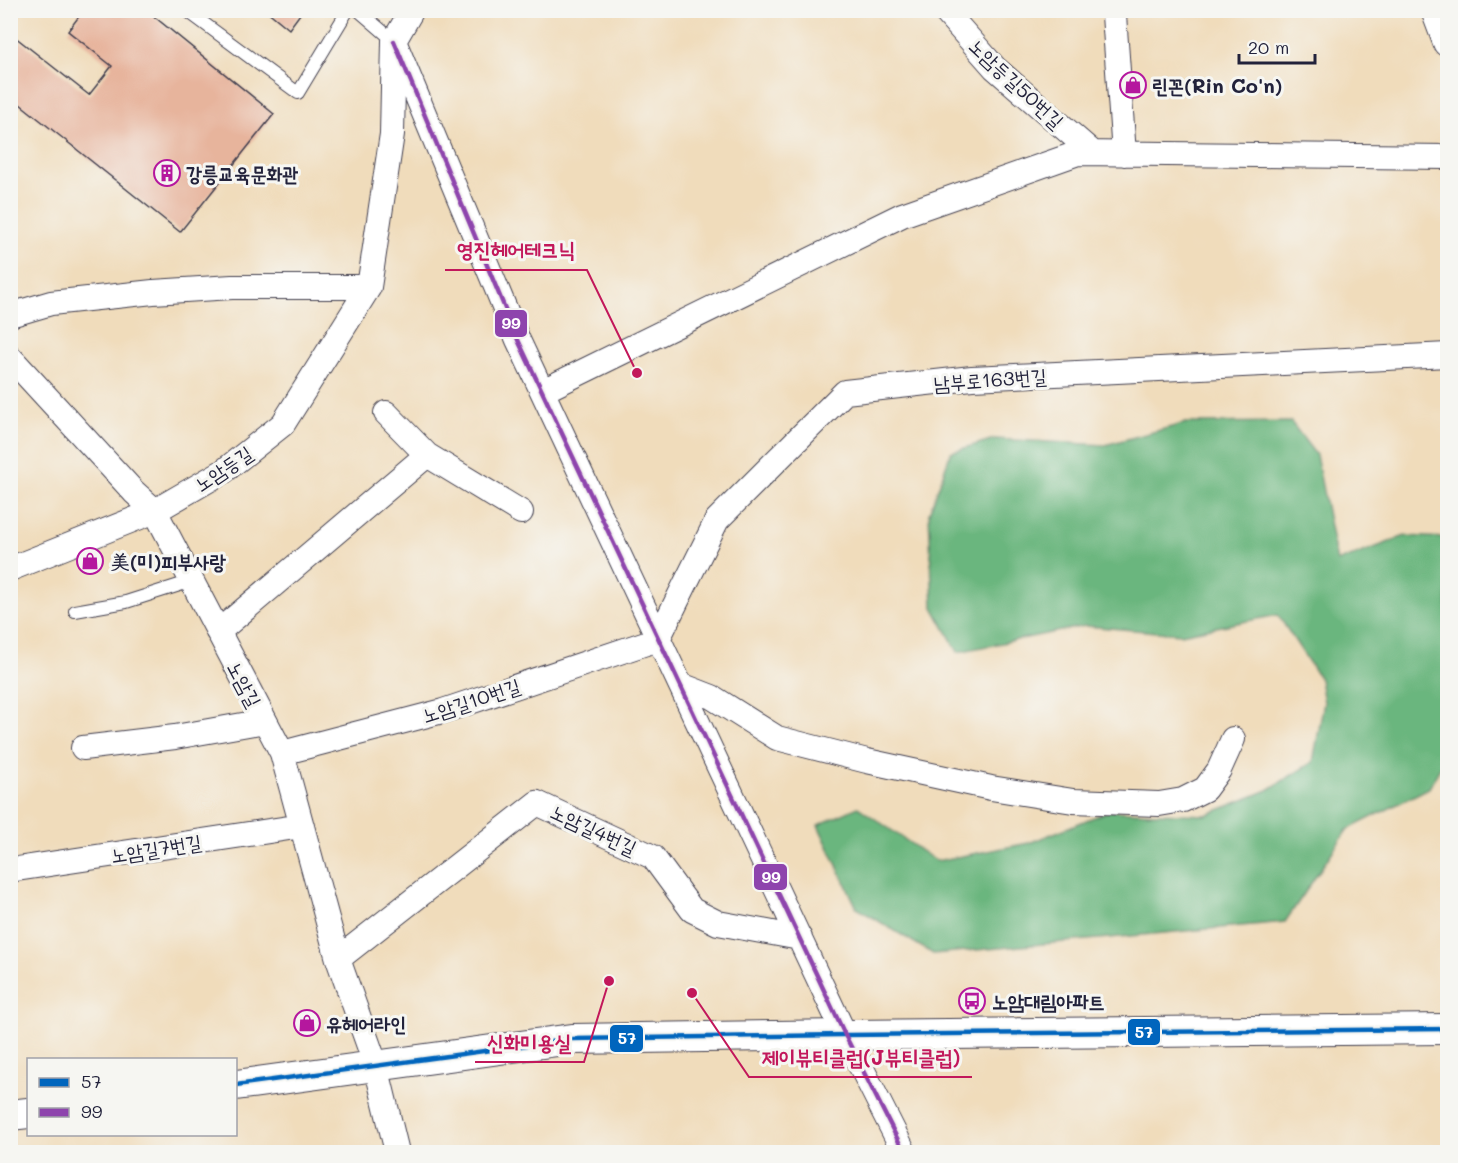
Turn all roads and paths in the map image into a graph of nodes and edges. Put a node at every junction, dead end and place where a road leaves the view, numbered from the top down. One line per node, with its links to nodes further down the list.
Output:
1 (186, 10): 2 (lane)
2 (348, 10)
3 (358, 10): 8 (lane)
4 (412, 10): 8 (street, 노암등길)
5 (944, 10): 10 (street, 노암등길50번길)
6 (1111, 10): 11 (street)
7 (1436, 10): 9 (street)
8 (394, 41): 13 (street, 노암등길); 17 (street)
9 (1448, 42)
10 (1093, 153): 11 (street); 17 (street)
11 (1124, 154): 12 (street)
12 (1448, 157)
13 (369, 287): 14 (street); 20 (street, 노암등길)
14 (10, 315)
15 (1448, 355): 26 (street, 남부로163번길)
16 (10, 357): 20 (street, 노암길)
17 (543, 391): 26 (street)
18 (386, 413): 19 (street)
19 (427, 455): 21 (street); 25 (street)
20 (155, 511): 22 (street, 노암등길); 23 (street, 노암길)
21 (521, 512)
22 (10, 568)
23 (192, 581): 24 (lane); 25 (street, 노암길)
24 (75, 611)
25 (218, 632): 28 (street, 노암길)
26 (658, 639): 27 (street); 31 (street, 노암길10번길)
27 (681, 685): 29 (street); 34 (street)
28 (265, 721): 30 (street); 31 (street, 노암길)
29 (1233, 739)
30 (83, 748)
31 (282, 753): 32 (street, 노암길)
32 (302, 826): 33 (street, 노암길7번길); 35 (street, 노암길)
33 (10, 870)
34 (800, 938): 35 (street, 노암길4번길); 37 (street)
35 (338, 959): 38 (street, 노암길)
36 (1448, 1029): 37 (street)
37 (845, 1035): 38 (street); 43 (street)
38 (376, 1066): 39 (street); 42 (street, 노암길)
39 (237, 1085)
40 (27, 1113): 41 (street)
41 (10, 1115)
42 (397, 1152)
43 (904, 1152)

